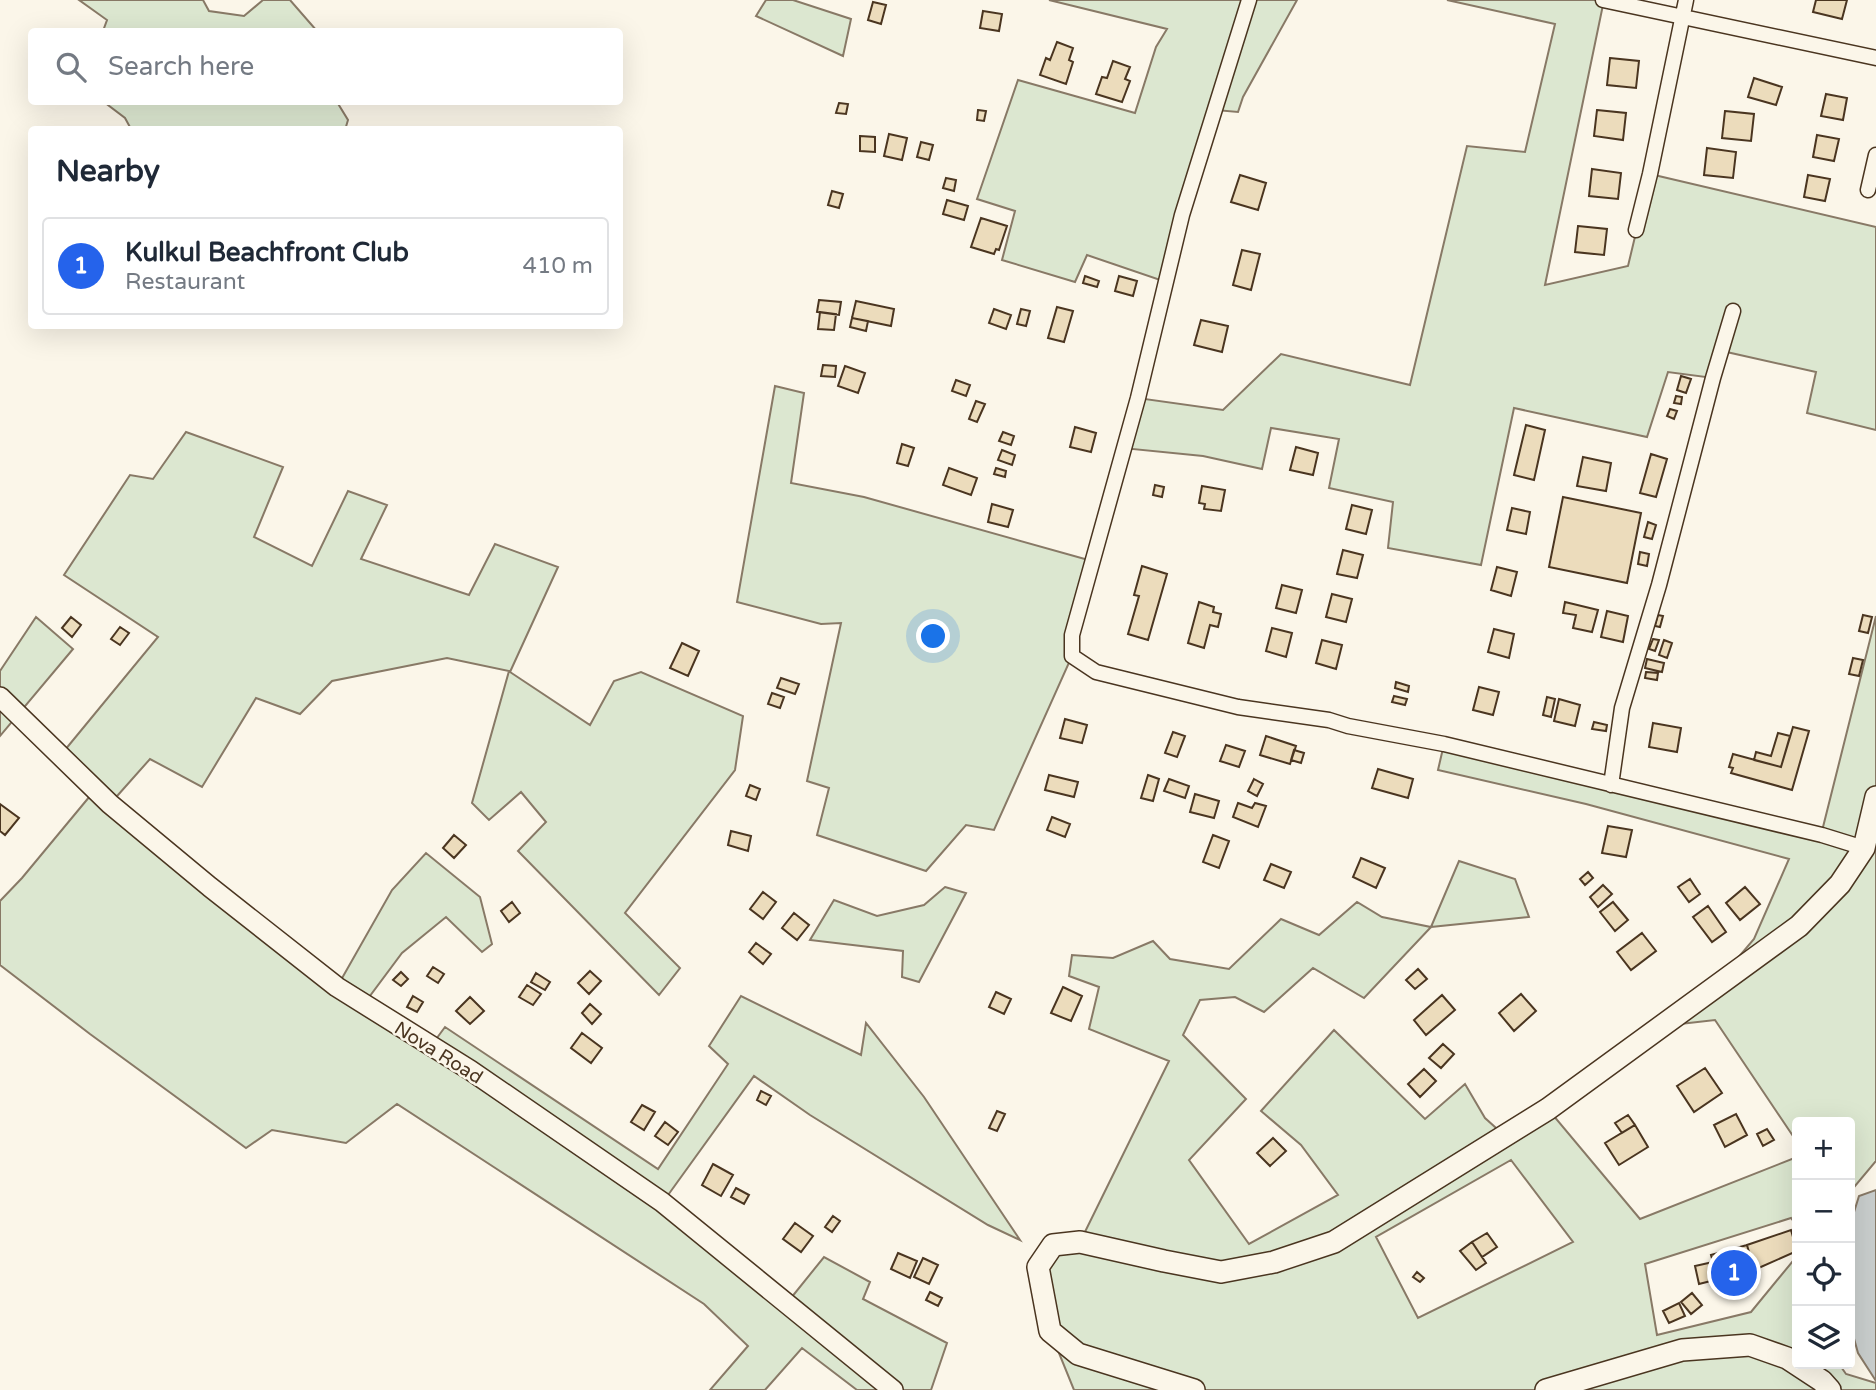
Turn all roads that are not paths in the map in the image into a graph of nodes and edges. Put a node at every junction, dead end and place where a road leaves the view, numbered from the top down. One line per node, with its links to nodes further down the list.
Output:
1 (1249, 0): 11 (street)
2 (1603, 0): 4 (street)
3 (1686, 0): 4 (street)
4 (1683, 16): 5 (street); 8 (street)
5 (1875, 54)
6 (1876, 155): 7 (street)
7 (1868, 190)
8 (1636, 230)
9 (1733, 310): 11 (street)
10 (0, 697): 14 (street, Nova Road)
11 (1611, 785): 13 (street)
12 (1876, 797): 13 (main road)
13 (1864, 848): 15 (main road)
14 (893, 1390)
15 (1194, 1390)
16 (1546, 1390): 17 (main road)
17 (1829, 1390)

